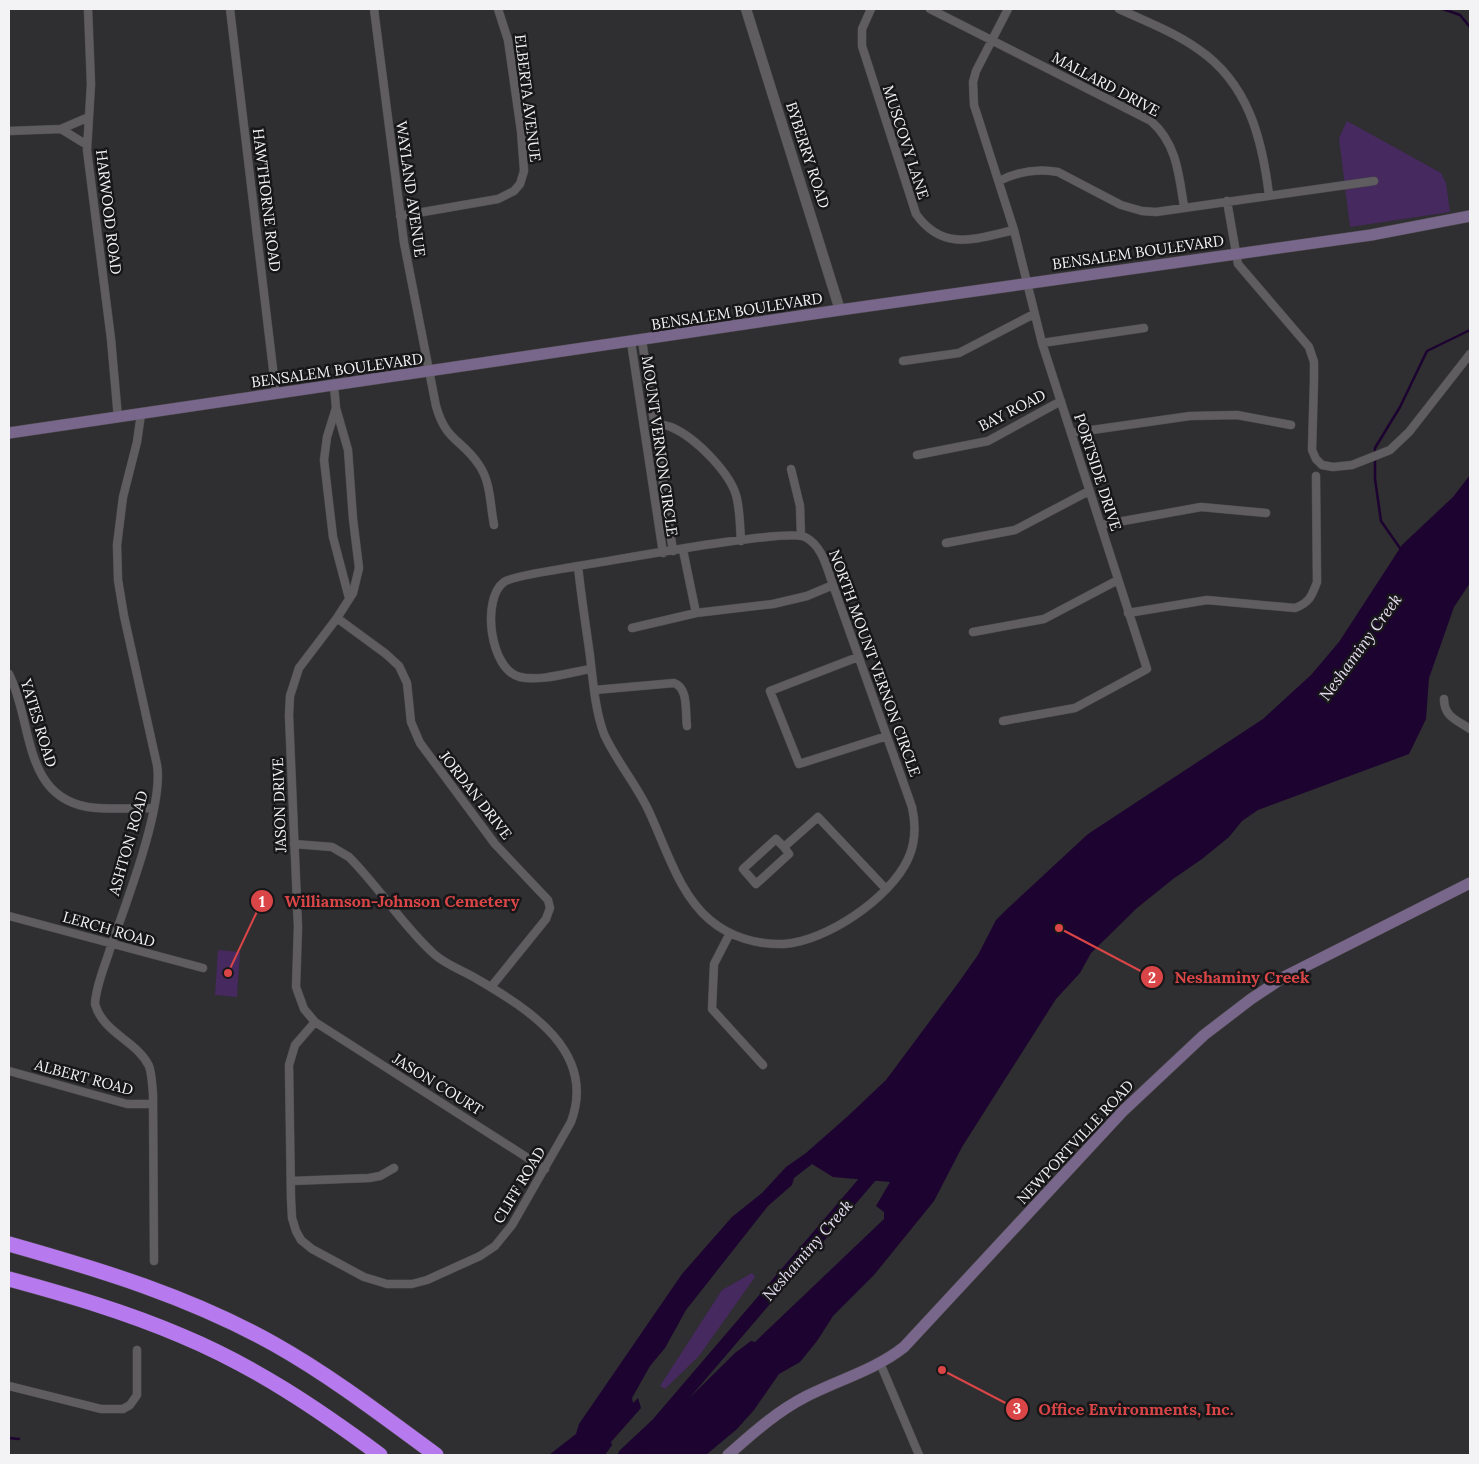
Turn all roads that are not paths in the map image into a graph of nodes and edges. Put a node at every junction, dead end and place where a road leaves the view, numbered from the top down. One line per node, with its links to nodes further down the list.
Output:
1 (88, 9): 11 (street, HARWOOD ROAD)
2 (230, 9): 34 (street, HAWTHORNE ROAD)
3 (374, 9): 20 (street, WAYLAND AVENUE)
4 (498, 9): 20 (street, ELBERTA AVENUE)
5 (746, 9): 25 (street, BYBERRY ROAD)
6 (871, 9): 22 (street, MUSCOVY LANE)
7 (930, 9): 10 (street, MALLARD DRIVE)
8 (1008, 9): 10 (street)
9 (1119, 9): 17 (street)
10 (992, 40): 15 (street); 19 (street, MALLARD DRIVE)
11 (89, 117): 12 (street); 14 (street, HARWOOD ROAD)
12 (61, 129): 13 (street); 14 (street)
13 (9, 131)
14 (86, 145): 38 (street, HARWOOD ROAD)
15 (999, 181): 19 (street); 22 (street)
16 (1374, 181): 17 (street)
17 (1269, 195): 18 (street)
18 (1227, 201): 19 (street); 23 (street)
19 (1184, 208)
20 (400, 216): 32 (street, WAYLAND AVENUE)
21 (1470, 216): 23 (main road, BENSALEM BOULEVARD)
22 (1014, 230): 24 (street)
23 (1235, 254): 24 (main road, BENSALEM BOULEVARD); 30 (street)
24 (1026, 283): 25 (main road, BENSALEM BOULEVARD); 26 (street, PORTSIDE DRIVE)
25 (840, 310): 28 (main road, BENSALEM BOULEVARD)
26 (1034, 314): 29 (street, PORTSIDE DRIVE); 31 (street)
27 (1144, 328): 29 (street)
28 (637, 341): 32 (main road, BENSALEM BOULEVARD); 39 (street, MOUNT VERNON CIRCLE); 55 (street, MOUNT VERNON CIRCLE)
29 (1042, 343): 35 (street, PORTSIDE DRIVE)
30 (1470, 354)
31 (903, 362)
32 (430, 372): 33 (main road, BENSALEM BOULEVARD); 48 (street, WAYLAND AVENUE)
33 (334, 386): 34 (main road, BENSALEM BOULEVARD); 36 (street, JASON DRIVE)
34 (276, 394): 37 (main road, BENSALEM BOULEVARD)
35 (1061, 401): 42 (street, PORTSIDE DRIVE); 43 (street, BAY ROAD)
36 (336, 408): 59 (street, JASON DRIVE); 59 (street, JASON DRIVE)
37 (141, 414): 38 (main road, BENSALEM BOULEVARD); 74 (street, ASHTON ROAD)
38 (118, 418): 41 (main road, BENSALEM BOULEVARD)
39 (653, 423): 51 (street); 54 (street, MOUNT VERNON CIRCLE)
40 (1291, 425): 42 (street)
41 (9, 433)
42 (1071, 433): 46 (street, PORTSIDE DRIVE)
43 (918, 455)
44 (791, 470): 50 (street)
45 (1316, 476): 60 (street)
46 (1089, 490): 49 (street, PORTSIDE DRIVE); 52 (street)
47 (1266, 513): 49 (street)
48 (494, 525)
49 (1101, 525): 57 (street, PORTSIDE DRIVE)
50 (801, 536): 51 (street); 58 (street, NORTH MOUNT VERNON CIRCLE)
51 (741, 541): 53 (street)
52 (946, 543)
53 (683, 550): 54 (street); 61 (street)
54 (673, 551): 55 (street)
55 (663, 553): 56 (street)
56 (578, 566): 66 (street, NORTH MOUNT VERNON CIRCLE); 66 (street)
57 (1118, 580): 60 (street, PORTSIDE DRIVE); 64 (street)
58 (833, 586): 61 (street); 65 (street, NORTH MOUNT VERNON CIRCLE)
59 (349, 598): 62 (street, JASON DRIVE)
60 (1128, 612): 70 (street, PORTSIDE DRIVE)
61 (696, 613): 63 (street)
62 (337, 618): 75 (street, JASON DRIVE); 83 (street, JORDAN DRIVE)
63 (632, 628)
64 (973, 632)
65 (858, 657): 73 (street, NORTH MOUNT VERNON CIRCLE); 73 (street)
66 (591, 669): 68 (street, NORTH MOUNT VERNON CIRCLE)
67 (9, 674): 74 (street, YATES ROAD)
68 (595, 690): 71 (street); 80 (street, NORTH MOUNT VERNON CIRCLE)
69 (1444, 699): 72 (street)
70 (1002, 721)
71 (687, 726)
72 (1470, 729)
73 (887, 736): 78 (street, NORTH MOUNT VERNON CIRCLE)
74 (154, 808): 81 (street, ASHTON ROAD)
75 (294, 844): 83 (street, CLIFF ROAD); 84 (street, JASON DRIVE)
76 (784, 847): 76 (street); 78 (street)
77 (1470, 883): 95 (main road, NEWPORTVILLE ROAD)
78 (885, 888): 80 (street, NORTH MOUNT VERNON CIRCLE)
79 (9, 916): 81 (street, LERCH ROAD)
80 (730, 933): 85 (street)
81 (112, 945): 82 (street, LERCH ROAD); 87 (street, ASHTON ROAD)
82 (203, 968)
83 (491, 987): 89 (street, CLIFF ROAD)
84 (315, 1022): 89 (street, JASON COURT); 90 (street, CLIFF ROAD)
85 (763, 1065)
86 (9, 1071): 87 (street, ALBERT ROAD)
87 (153, 1104): 92 (street, ASHTON ROAD)
88 (394, 1168): 90 (street)
89 (545, 1169): 90 (street, CLIFF ROAD)
90 (291, 1181)
91 (9, 1244): 98 (highway)
92 (154, 1261)
93 (9, 1279): 97 (highway)
94 (137, 1350): 96 (street)
95 (880, 1363): 99 (main road, NEWPORTVILLE ROAD); 100 (street)
96 (9, 1386)
97 (380, 1455)
98 (436, 1455)
99 (728, 1455)
100 (919, 1455)

